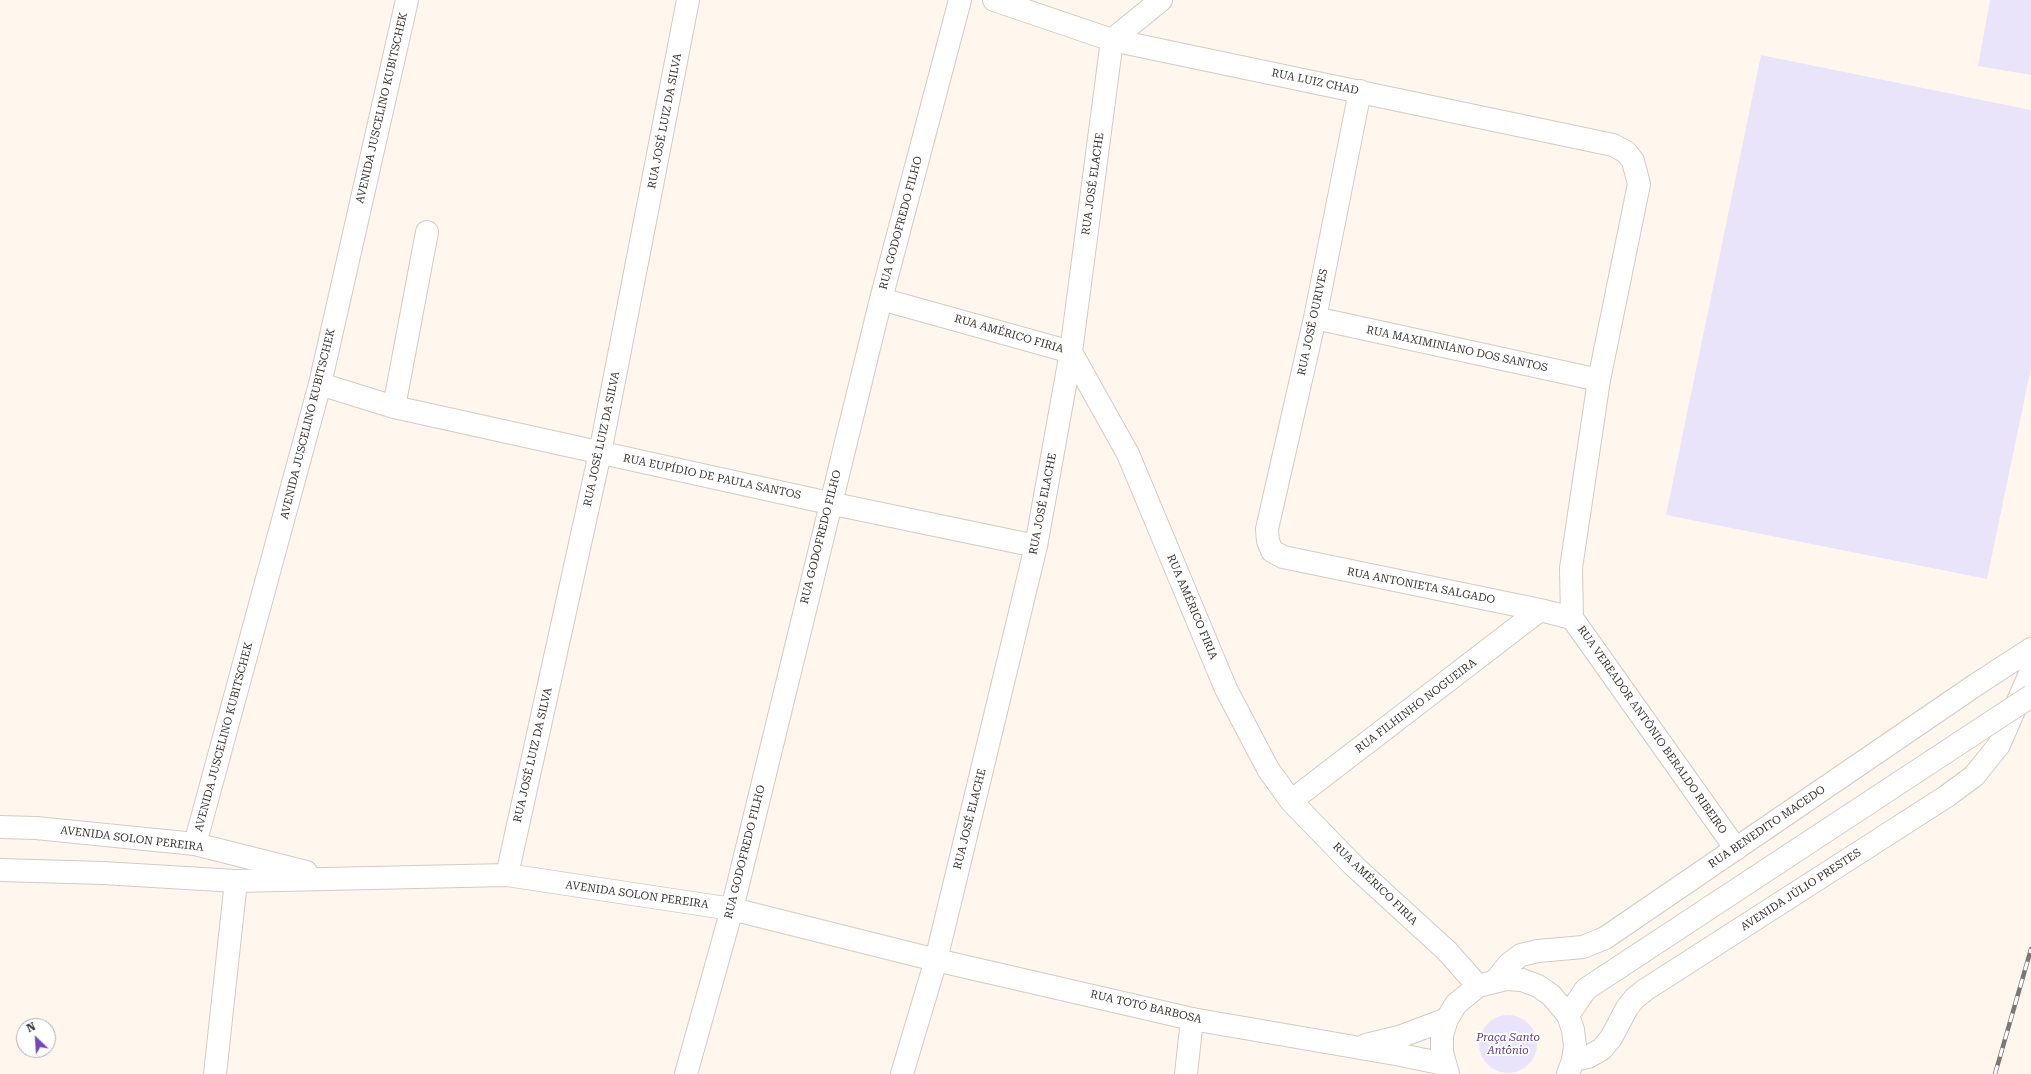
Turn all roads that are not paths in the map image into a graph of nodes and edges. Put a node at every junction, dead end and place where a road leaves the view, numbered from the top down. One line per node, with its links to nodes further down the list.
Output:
1 (407, 0): 14 (street, AVENIDA JUSCELINO KUBITSCHEK)
2 (688, 0): 16 (street, RUA JOSÉ LUIZ DA SILVA)
3 (960, 0): 10 (street, RUA GODOFREDO FILHO)
4 (994, 0): 6 (street, RUA LUIZ CHAD)
5 (1161, 0): 6 (street)
6 (1112, 40): 7 (street, RUA LUIZ CHAD); 12 (street, RUA JOSÉ ELACHE)
7 (1360, 91): 8 (street, RUA LUIZ CHAD); 11 (street, RUA JOSÉ OURIVES)
8 (1633, 161): 13 (street, RUA VEREADOR ANTÔNIO BERALDO RIBEIRO)
9 (427, 232): 15 (street)
10 (881, 299): 12 (street, RUA AMÉRICO FIRIA); 17 (street, RUA GODOFREDO FILHO)
11 (1315, 318): 13 (street, RUA MAXIMINIANO DOS SANTOS); 19 (street, RUA JOSÉ OURIVES)
12 (1071, 352): 18 (street, RUA JOSÉ ELACHE); 25 (street, RUA AMÉRICO FIRIA)
13 (1599, 380): 21 (street, RUA VEREADOR ANTÔNIO BERALDO RIBEIRO)
14 (320, 384): 15 (street, RUA EUPÍDIO DE PAULA SANTOS); 27 (street, AVENIDA JUSCELINO KUBITSCHEK)
15 (394, 407): 16 (street, RUA EUPÍDIO DE PAULA SANTOS)
16 (600, 453): 17 (street, RUA EUPÍDIO DE PAULA SANTOS); 30 (street, RUA JOSÉ LUIZ DA SILVA)
17 (829, 503): 18 (street, RUA EUPÍDIO DE PAULA SANTOS); 33 (street, RUA GODOFREDO FILHO)
18 (1036, 546): 34 (street, RUA JOSÉ ELACHE)
19 (1272, 551): 20 (street, RUA ANTONIETA SALGADO)
20 (1540, 610): 21 (street, RUA ANTONIETA SALGADO); 25 (street, RUA FILHINHO NOGUEIRA)
21 (1572, 618): 28 (street, RUA VEREADOR ANTÔNIO BERALDO RIBEIRO)
22 (2031, 649): 28 (street, RUA BENEDITO MACEDO)
23 (2031, 671): 42 (street, AVENIDA JÚLIO PRESTES)
24 (2031, 696): 36 (street, bridge)
25 (1291, 801): 35 (street, RUA AMÉRICO FIRIA)
26 (0, 828): 27 (street, AVENIDA SOLON PEREIRA)
27 (195, 844): 31 (street, AVENIDA SOLON PEREIRA)
28 (1736, 849): 35 (street, RUA BENEDITO MACEDO)
29 (0, 870): 32 (street, AVENIDA SOLON PEREIRA)
30 (506, 875): 31 (street, AVENIDA SOLON PEREIRA); 33 (street, AVENIDA SOLON PEREIRA)
31 (332, 879): 32 (street, AVENIDA SOLON PEREIRA)
32 (236, 881): 44 (street)
33 (732, 909): 34 (street, AVENIDA SOLON PEREIRA); 45 (street, RUA GODOFREDO FILHO)
34 (936, 960): 39 (street, RUA TOTÓ BARBOSA); 46 (street, RUA JOSÉ ELACHE)
35 (1487, 983): 37 (street); 40 (street, RUA BENEDITO MACEDO)
36 (1586, 989): 37 (street); 38 (street)
37 (1552, 995): 38 (street)
38 (1568, 1015): 42 (street)
39 (1192, 1018): 41 (street, RUA TOTÓ BARBOSA); 47 (street)
40 (1447, 1019): 41 (street, RUA TOTÓ BARBOSA); 43 (street, RUA BENEDITO MACEDO)
41 (1357, 1047): 43 (street, RUA TOTÓ BARBOSA)
42 (1570, 1067)
43 (1446, 1069)
44 (215, 1074)
45 (686, 1074)
46 (902, 1074)
47 (1186, 1074)

